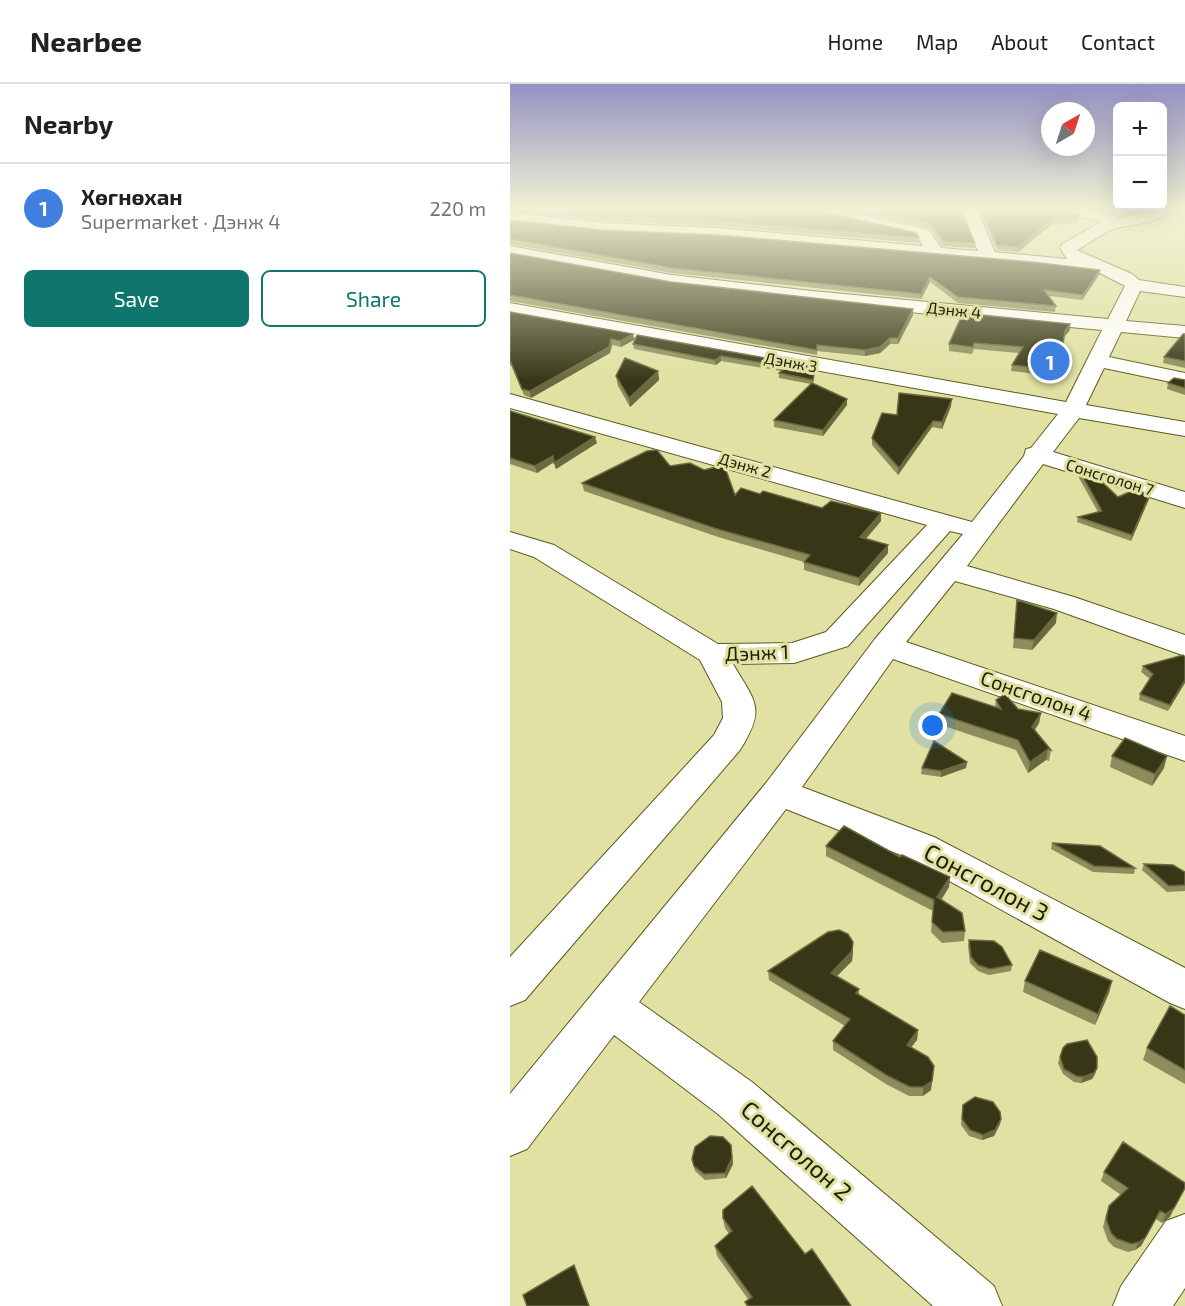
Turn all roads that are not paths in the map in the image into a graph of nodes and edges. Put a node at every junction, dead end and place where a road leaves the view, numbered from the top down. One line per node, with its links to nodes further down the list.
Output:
1 (600, 267): 6 (street, Дэнж 4)
2 (1098, 267): 3 (street)
3 (1134, 285): 4 (street); 6 (street)
4 (1185, 292)
5 (510, 309): 11 (street, Дэнж 3)
6 (1113, 326): 7 (street, Дэнж 4); 8 (street)
7 (1185, 332)
8 (1098, 361): 9 (street); 11 (street)
9 (1185, 379)
10 (510, 401): 15 (street, Дэнж 2)
11 (1072, 410): 12 (street, Дэнж 3); 13 (street)
12 (1185, 429)
13 (1035, 454): 14 (street, Сонсголон 7); 16 (street)
14 (1185, 500)
15 (945, 521): 16 (street, Дэнж 2); 21 (street, Дэнж 1)
16 (979, 530): 18 (street)
17 (510, 540): 21 (street, Дэнж 1)
18 (949, 570): 19 (street); 20 (street)
19 (886, 646): 22 (street, Сонсголон 4); 23 (street)
20 (1185, 646)
21 (712, 654): 24 (street)
22 (1185, 749)
23 (779, 792): 25 (street, Сонсголон 3); 26 (street)
24 (510, 987)
25 (1185, 990)
26 (610, 1007): 27 (street); 29 (street, Сонсголон 2)
27 (510, 1132)
28 (1185, 1240): 30 (street)
29 (974, 1306)
30 (1141, 1306)

